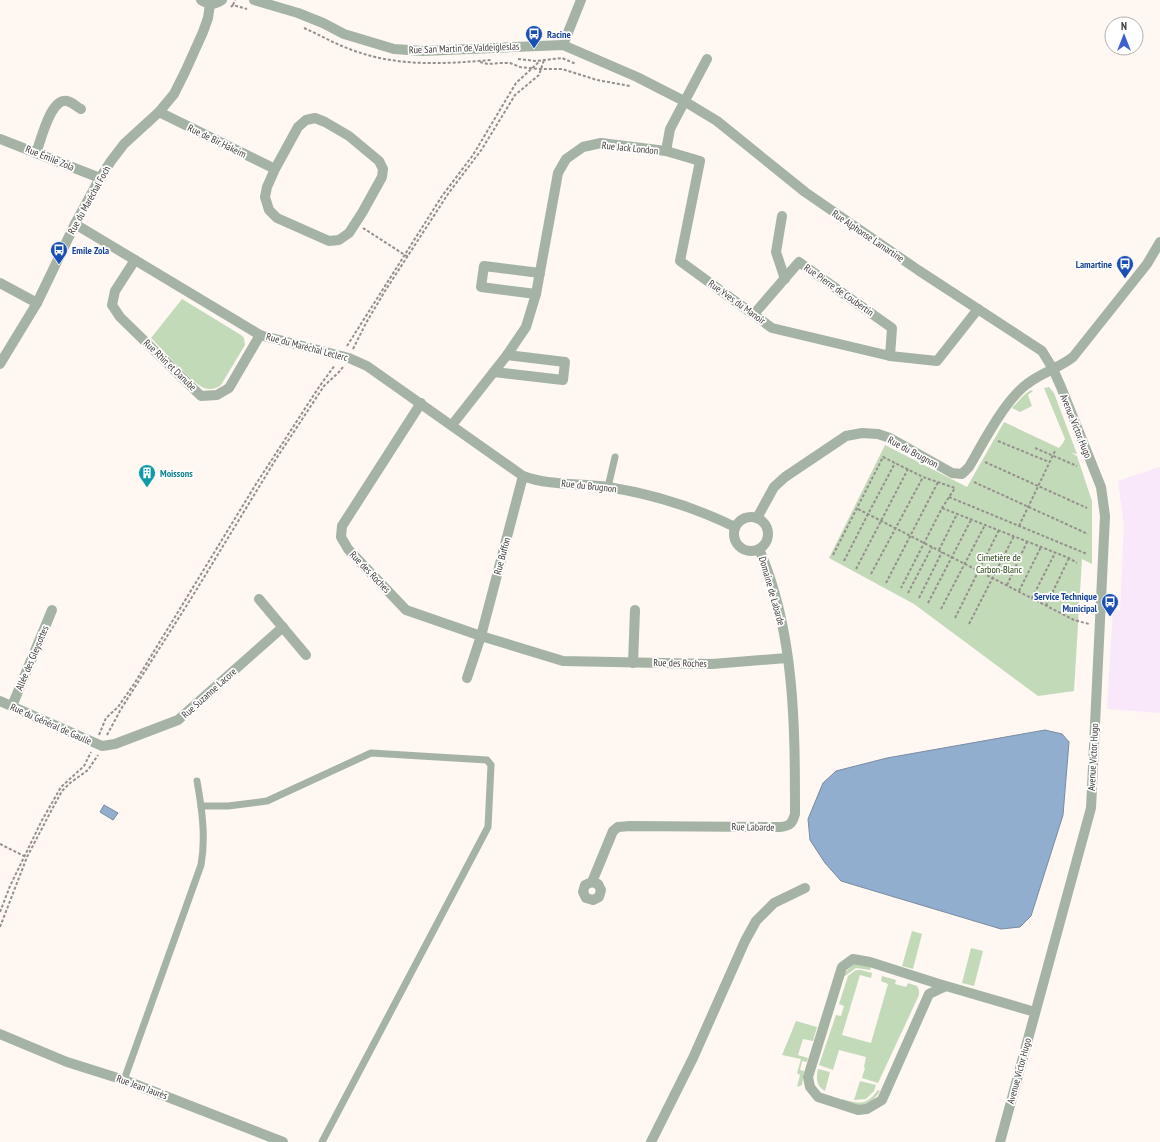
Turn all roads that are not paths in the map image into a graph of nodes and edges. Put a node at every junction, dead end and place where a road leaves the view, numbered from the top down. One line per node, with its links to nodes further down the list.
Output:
1 (222, 0): 4 (street)
2 (254, 0): 5 (street, Rue San Martin de Valdeigleslas)
3 (581, 0): 5 (street)
4 (206, 2): 9 (street, Rue du Maréchal Foch)
5 (563, 45): 7 (street, Rue Alphonse Lamartine)
6 (707, 60): 7 (street)
7 (684, 101): 11 (street, Rue Jack London); 24 (street, Rue Alphonse Lamartine)
8 (81, 109): 12 (street)
9 (159, 112): 13 (street, Rue de Bir Hakeim); 14 (street, Rue du Maréchal Foch)
10 (0, 138): 12 (street, Rue Émile Zola)
11 (666, 151): 19 (street, Rue Jack London); 25 (street, Rue Yves du Manoir)
12 (36, 153): 14 (street, Rue Émile Zola)
13 (274, 169): 13 (street)
14 (100, 178): 16 (street, Rue du Maréchal Foch)
15 (782, 216): 20 (street)
16 (75, 224): 18 (street, Rue du Maréchal Leclerc); 23 (street, Rue du Maréchal Foch)
17 (1160, 242): 30 (street)
18 (135, 260): 26 (street, Rue du Maréchal Leclerc); 26 (street, Rue Rhin et Danube)
19 (540, 273): 22 (street, Rue Jack London); 22 (street)
20 (785, 279): 25 (street, Rue Pierre de Coubertin); 28 (street, Rue Pierre de Coubertin)
21 (0, 283): 23 (street)
22 (536, 294): 27 (street, Rue Jack London)
23 (37, 303): 29 (street, Rue du Maréchal Foch)
24 (978, 309): 28 (street, Rue Yves du Manoir); 30 (street, Rue Alphonse Lamartine)
25 (754, 314): 28 (street, Rue Yves du Manoir)
26 (260, 335): 32 (street, Rue du Maréchal Leclerc)
27 (507, 354): 31 (street, Rue Jack London); 31 (street)
28 (890, 356)
29 (0, 364)
30 (1053, 369): 37 (street, Rue du Brugnon); 59 (street, Avenue Victor Hugo)
31 (494, 372): 33 (street, Rue Jack London)
32 (421, 403): 33 (street, Rue du Maréchal Leclerc); 44 (street, Rue des Roches)
33 (452, 425): 35 (street, Rue du Brugnon)
34 (615, 457): 36 (lane)
35 (523, 476): 36 (street, Rue du Brugnon); 44 (street, Rue Buffon)
36 (608, 488): 38 (street, Rue du Brugnon)
37 (757, 518): 38 (street); 39 (street)
38 (735, 527): 39 (street)
39 (759, 549): 46 (street, Domaine de Labarde)
40 (259, 599): 43 (street)
41 (52, 610): 50 (street, Allée des Gleysottes)
42 (635, 610): 47 (street)
43 (283, 627): 45 (street); 51 (street, Rue Suzanne Lacore)
44 (481, 636): 47 (street, Rue des Roches); 48 (street)
45 (306, 655)
46 (787, 658): 47 (street, Rue des Roches); 54 (street, Rue Labarde)
47 (633, 663)
48 (467, 678)
49 (0, 701): 50 (street, Rue du Général de Gaulle)
50 (12, 706): 51 (street, Rue du Général de Gaulle)
51 (100, 742)
52 (197, 781): 53 (lane)
53 (202, 806): 61 (lane); 63 (lane)
54 (595, 883)
55 (805, 888): 64 (street)
56 (924, 979): 57 (street); 58 (street); 58 (street)
57 (946, 986): 58 (street); 59 (street)
58 (929, 994)
59 (1035, 1012): 65 (street, Avenue Victor Hugo)
60 (0, 1034): 61 (street, Rue Jean Jaurès)
61 (124, 1080): 62 (street, Rue Jean Jaurès)
62 (283, 1142)
63 (322, 1142)
64 (651, 1142)
65 (1000, 1142)

